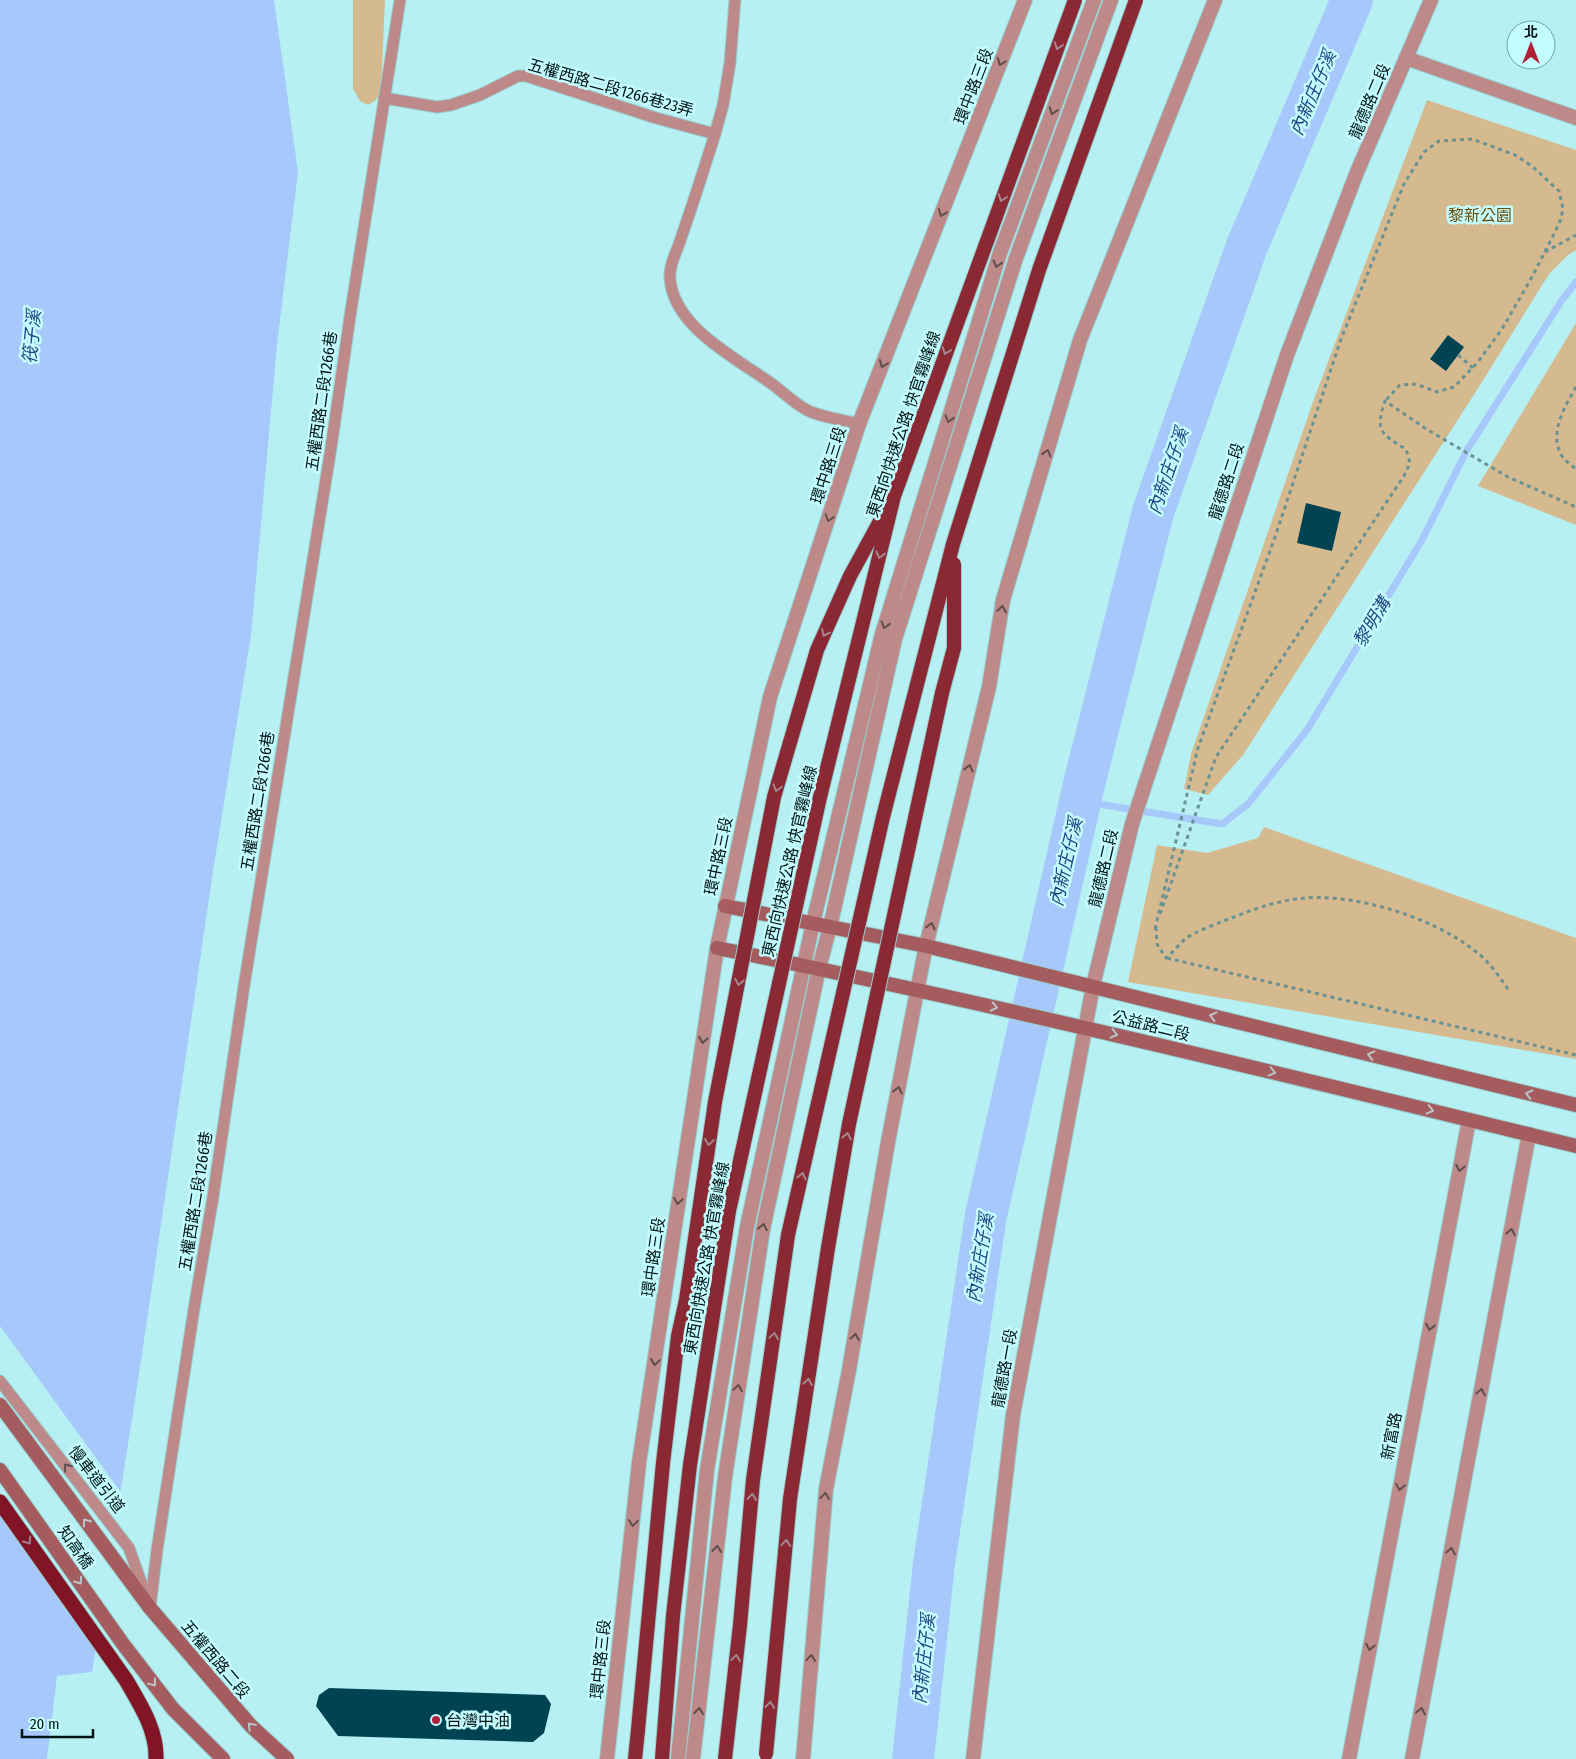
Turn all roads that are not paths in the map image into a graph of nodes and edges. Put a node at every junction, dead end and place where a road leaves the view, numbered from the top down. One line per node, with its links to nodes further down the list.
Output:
1 (400, 0): 11 (lane, 五權西路二段1266巷)
2 (735, 0): 13 (lane)
3 (1025, 0): 14 (street, 環中路三段, one-way to 14)
4 (1075, 0): 15 (highway, 東西向快速公路 快官霧峰線, one-way to 15, bridge)
5 (1094, 0): 18 (street, one-way to 18)
6 (1111, 0): 19 (street)
7 (1136, 0): 16 (highway, bridge)
8 (1215, 0): 20 (street, one-way to 8)
9 (1431, 0): 10 (street, 龍德路二段)
10 (1406, 58): 12 (street); 24 (street, 龍德路二段)
11 (384, 98): 13 (lane, 五權西路二段1266巷23弄); 36 (lane, 五權西路二段1266巷)
12 (1576, 118)
13 (715, 134): 14 (lane)
14 (859, 424): 17 (street, 環中路三段, one-way to 17)
15 (894, 496): 42 (highway, one-way to 42, bridge); 43 (highway, 東西向快速公路 快官霧峰線, one-way to 43, bridge)
16 (954, 544): 37 (highway, one-way to 16, bridge); 46 (highway, one-way to 16, bridge)
17 (725, 906): 18 (main road, 公益路二段); 21 (street, 環中路三段)
18 (812, 923): 19 (main road, 公益路二段); 22 (street)
19 (830, 926): 20 (main road, 公益路二段); 23 (street)
20 (926, 946): 24 (main road, 公益路二段); 25 (street)
21 (716, 948): 22 (main road, 公益路二段); 41 (street, 環中路三段, one-way to 41)
22 (803, 965): 23 (main road, 公益路二段); 44 (street)
23 (819, 968): 25 (main road, 公益路二段); 45 (street, one-way to 23)
24 (1093, 986): 26 (street, 龍德路一段); 27 (main road, 公益路二段, one-way to 24)
25 (917, 990): 26 (main road, 公益路二段, one-way to 26); 47 (street, one-way to 25)
26 (1085, 1027): 28 (main road, 公益路二段, one-way to 28); 48 (street, 龍德路一段)
27 (1576, 1105)
28 (1469, 1120): 29 (main road, 公益路二段); 49 (street, 新富路, one-way to 49)
29 (1529, 1134): 30 (main road, 公益路二段); 50 (street, one-way to 29)
30 (1576, 1146)
31 (0, 1381): 36 (lane, 慢車道引道, one-way to 31)
32 (0, 1405): 35 (main road, 知高橋, one-way to 32)
33 (0, 1470): 39 (main road, 知高橋, one-way to 39)
34 (0, 1502): 38 (highway, one-way to 38)
35 (126, 1576): 36 (main road, 五權西路二段)
36 (150, 1608): 40 (main road, 五權西路二段, one-way to 36)
37 (766, 1756)
38 (156, 1759)
39 (223, 1759)
40 (287, 1759)
41 (607, 1759)
42 (635, 1759)
43 (662, 1759)
44 (678, 1759)
45 (694, 1759)
46 (725, 1759)
47 (803, 1759)
48 (973, 1759)
49 (1348, 1759)
50 (1412, 1759)

